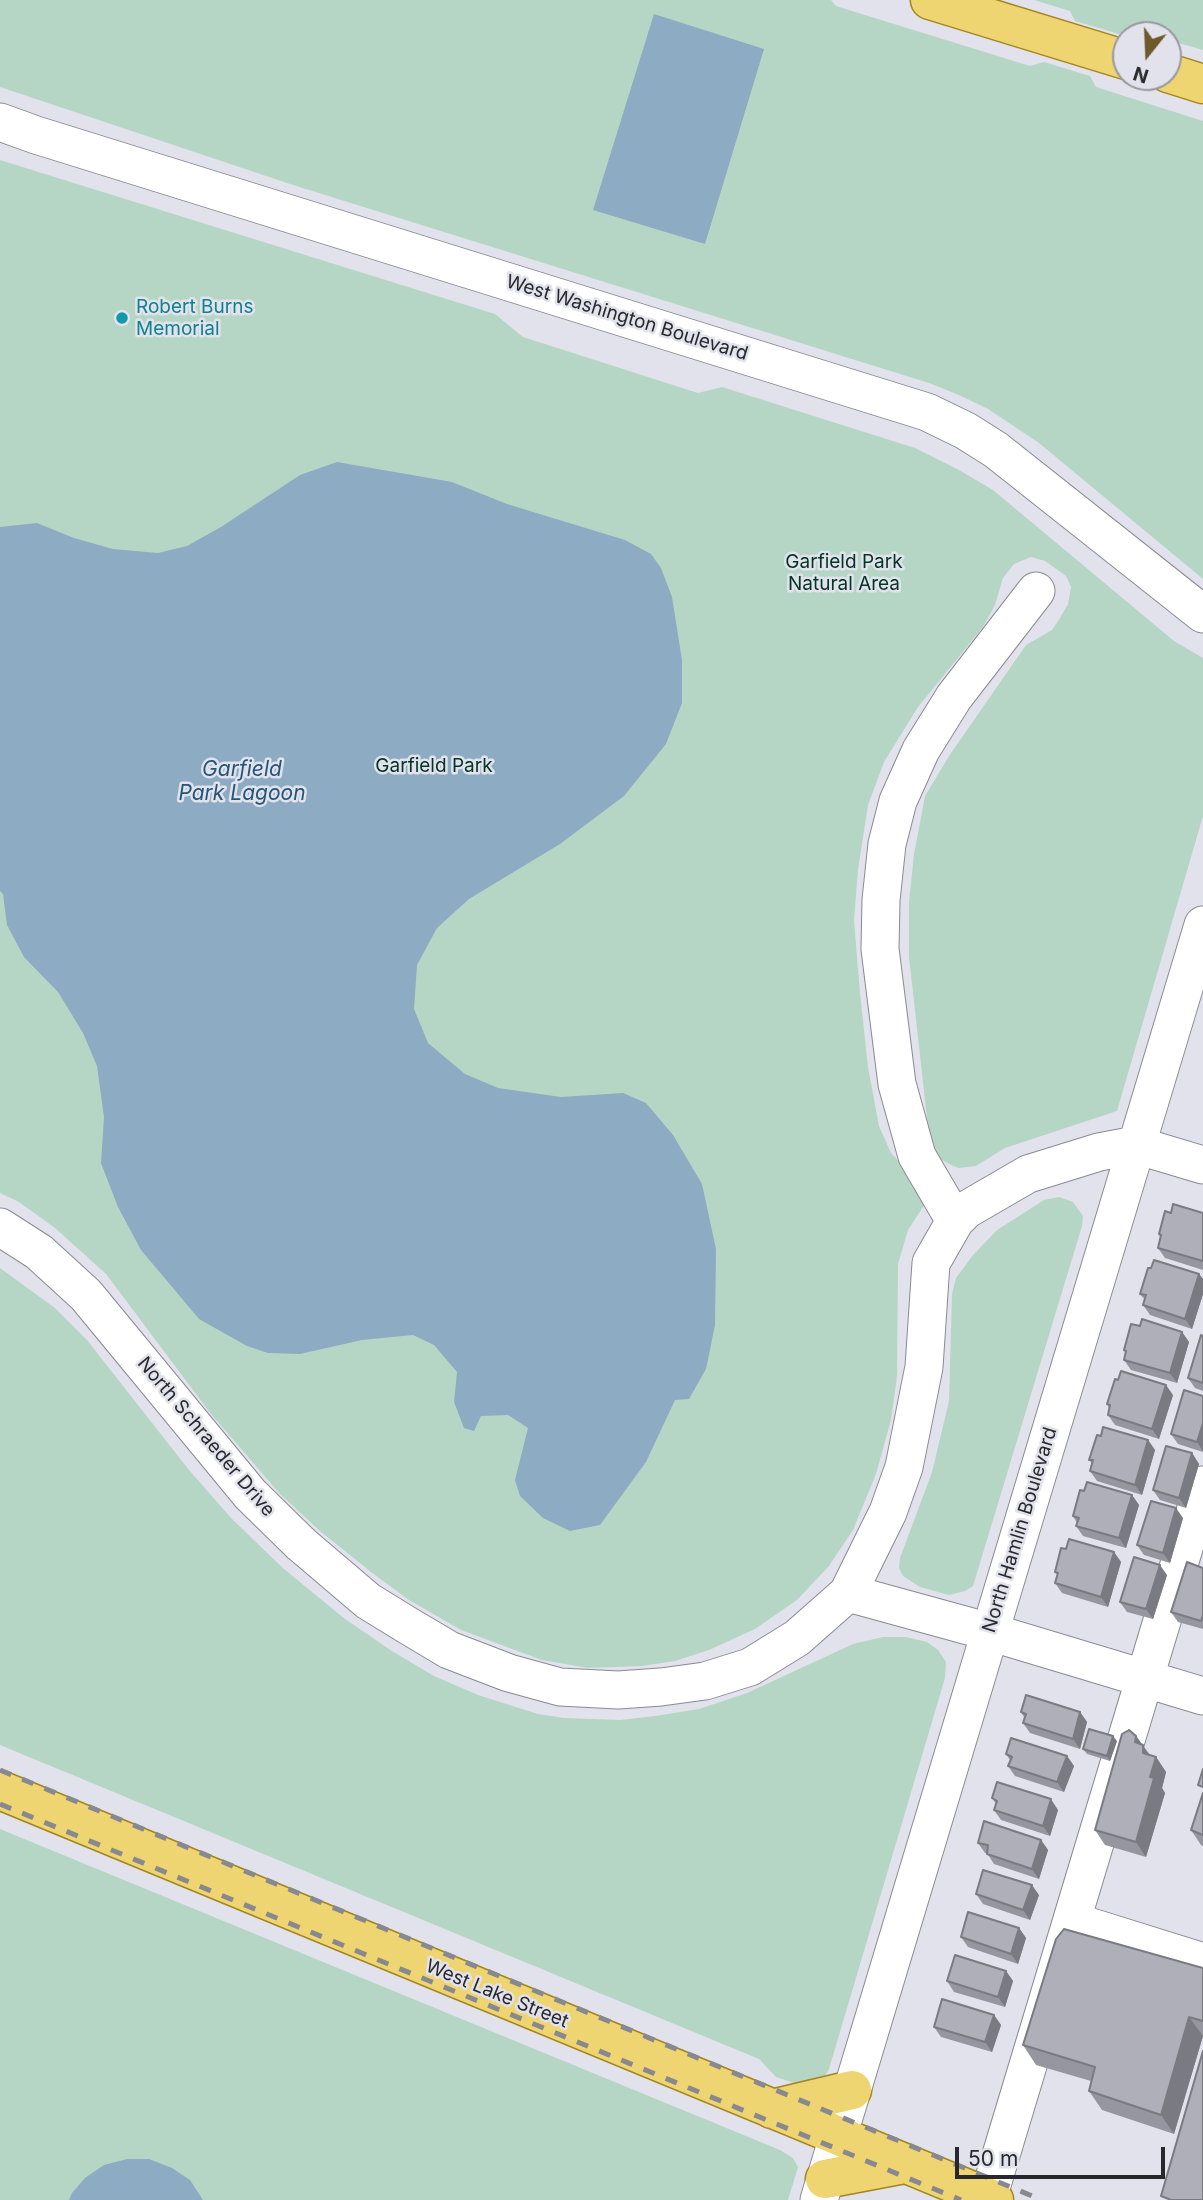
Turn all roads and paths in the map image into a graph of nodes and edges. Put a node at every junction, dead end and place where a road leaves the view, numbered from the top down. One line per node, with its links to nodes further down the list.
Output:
1 (930, 0): 2 (main road)
2 (1112, 56)
3 (1182, 77): 4 (main road)
4 (1203, 84)
5 (0, 121): 7 (street, West Washington Boulevard)
6 (1036, 591): 11 (street)
7 (1203, 614)
8 (1203, 925): 9 (street, North Hamlin Boulevard)
9 (1136, 1145): 10 (street); 11 (street); 15 (street, North Hamlin Boulevard)
10 (1203, 1165)
11 (956, 1221): 14 (street)
12 (0, 1227): 14 (street, North Schraeder Drive)
13 (1203, 1485): 16 (street)
14 (848, 1593): 15 (street)
15 (990, 1632): 16 (street); 22 (street, North Hamlin Boulevard)
16 (1144, 1678): 17 (street); 19 (street)
17 (1203, 1696)
18 (0, 1790): 21 (main road, West Lake Street)
19 (1072, 1921): 20 (street); 25 (street)
20 (1203, 1962)
21 (639, 2053): 23 (main road, West Lake Street); 24 (main road)
22 (852, 2090): 23 (main road); 24 (street, North Hamlin Boulevard)
23 (772, 2109): 24 (main road, West Lake Street)
24 (828, 2168): 25 (main road, West Lake Street)
25 (991, 2199)

